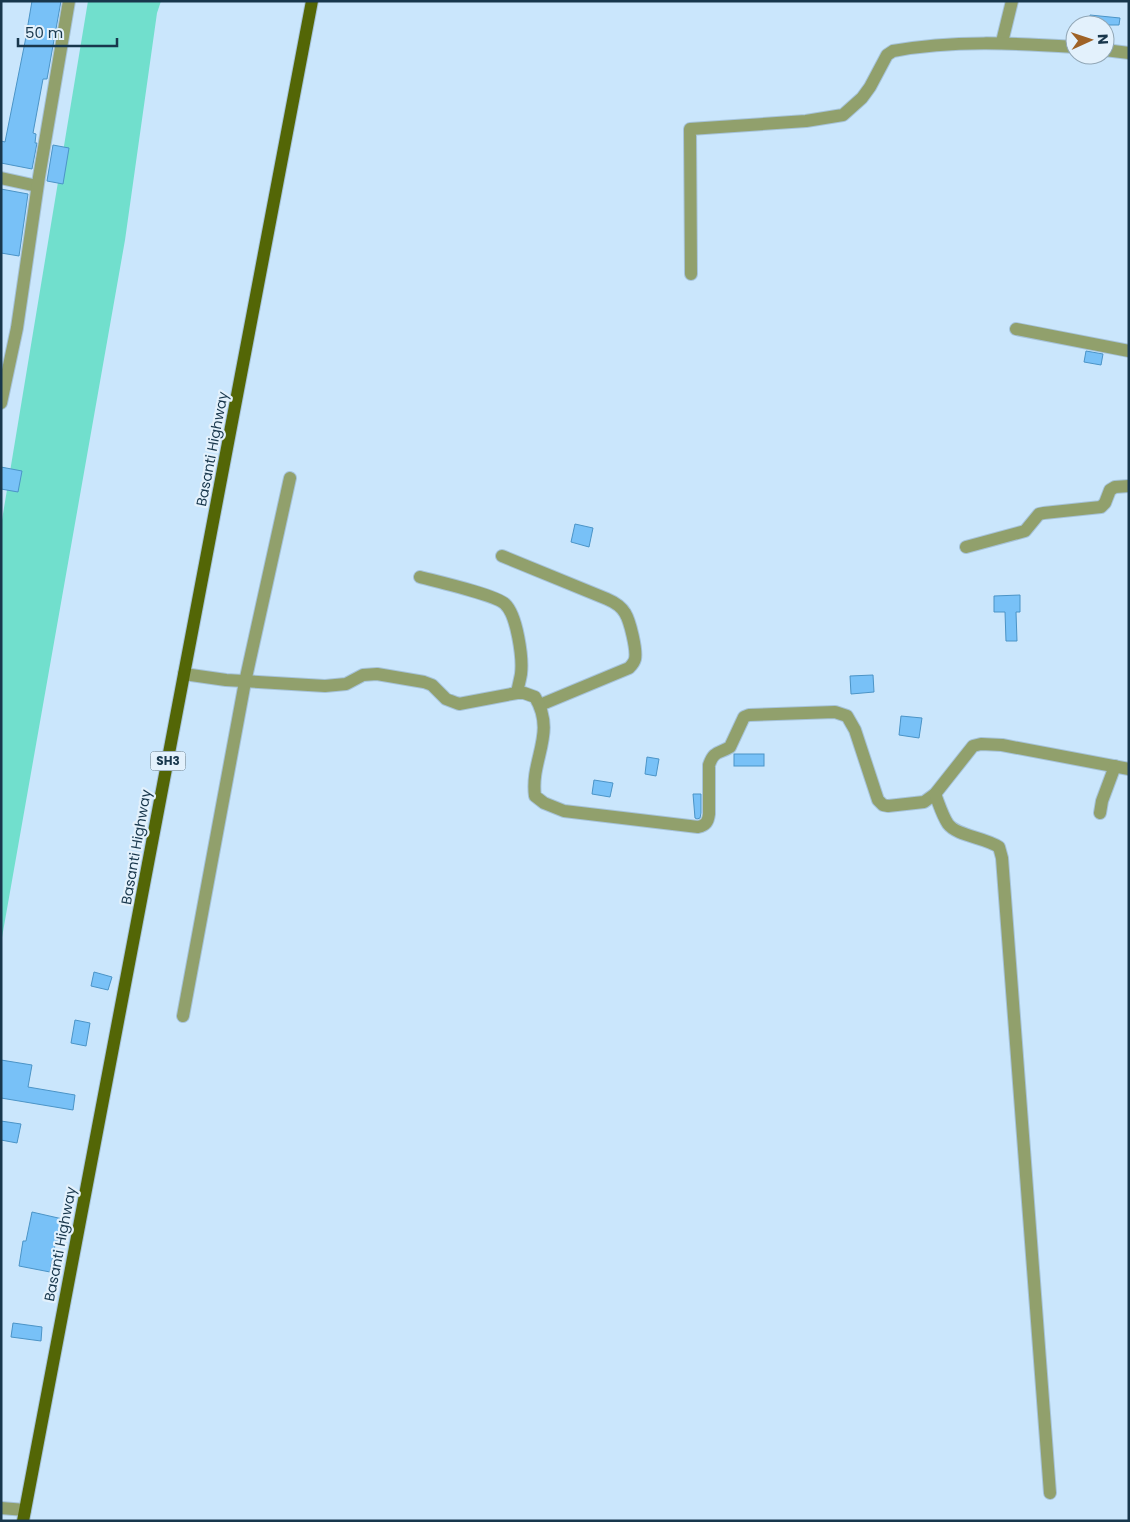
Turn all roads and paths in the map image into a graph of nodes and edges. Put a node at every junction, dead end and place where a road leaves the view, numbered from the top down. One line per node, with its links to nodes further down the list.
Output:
1 (69, 1): 9 (street)
2 (312, 1): 20 (main road, Basanti Highway / SH3)
3 (1012, 1): 4 (street)
4 (1002, 42): 5 (street); 10 (street)
5 (1065, 46)
6 (1115, 51): 7 (street)
7 (1129, 53)
8 (1, 178): 9 (street)
9 (37, 186): 13 (street)
10 (691, 274)
11 (1016, 329): 12 (street)
12 (1129, 351)
13 (4, 372): 14 (street)
14 (1, 403)
15 (290, 478): 21 (street)
16 (1129, 486): 17 (street)
17 (966, 547)
18 (502, 556): 23 (street)
19 (420, 577): 22 (street)
20 (184, 674): 21 (street); 31 (main road, Basanti Highway / SH3)
21 (250, 682): 22 (street); 28 (street)
22 (516, 693): 23 (street)
23 (542, 710): 26 (street)
24 (1115, 766): 25 (street); 26 (street); 27 (street)
25 (1129, 769)
26 (935, 794): 29 (street)
27 (1100, 813)
28 (183, 1016)
29 (1050, 1494)
30 (1, 1508): 31 (street)
31 (24, 1516)

